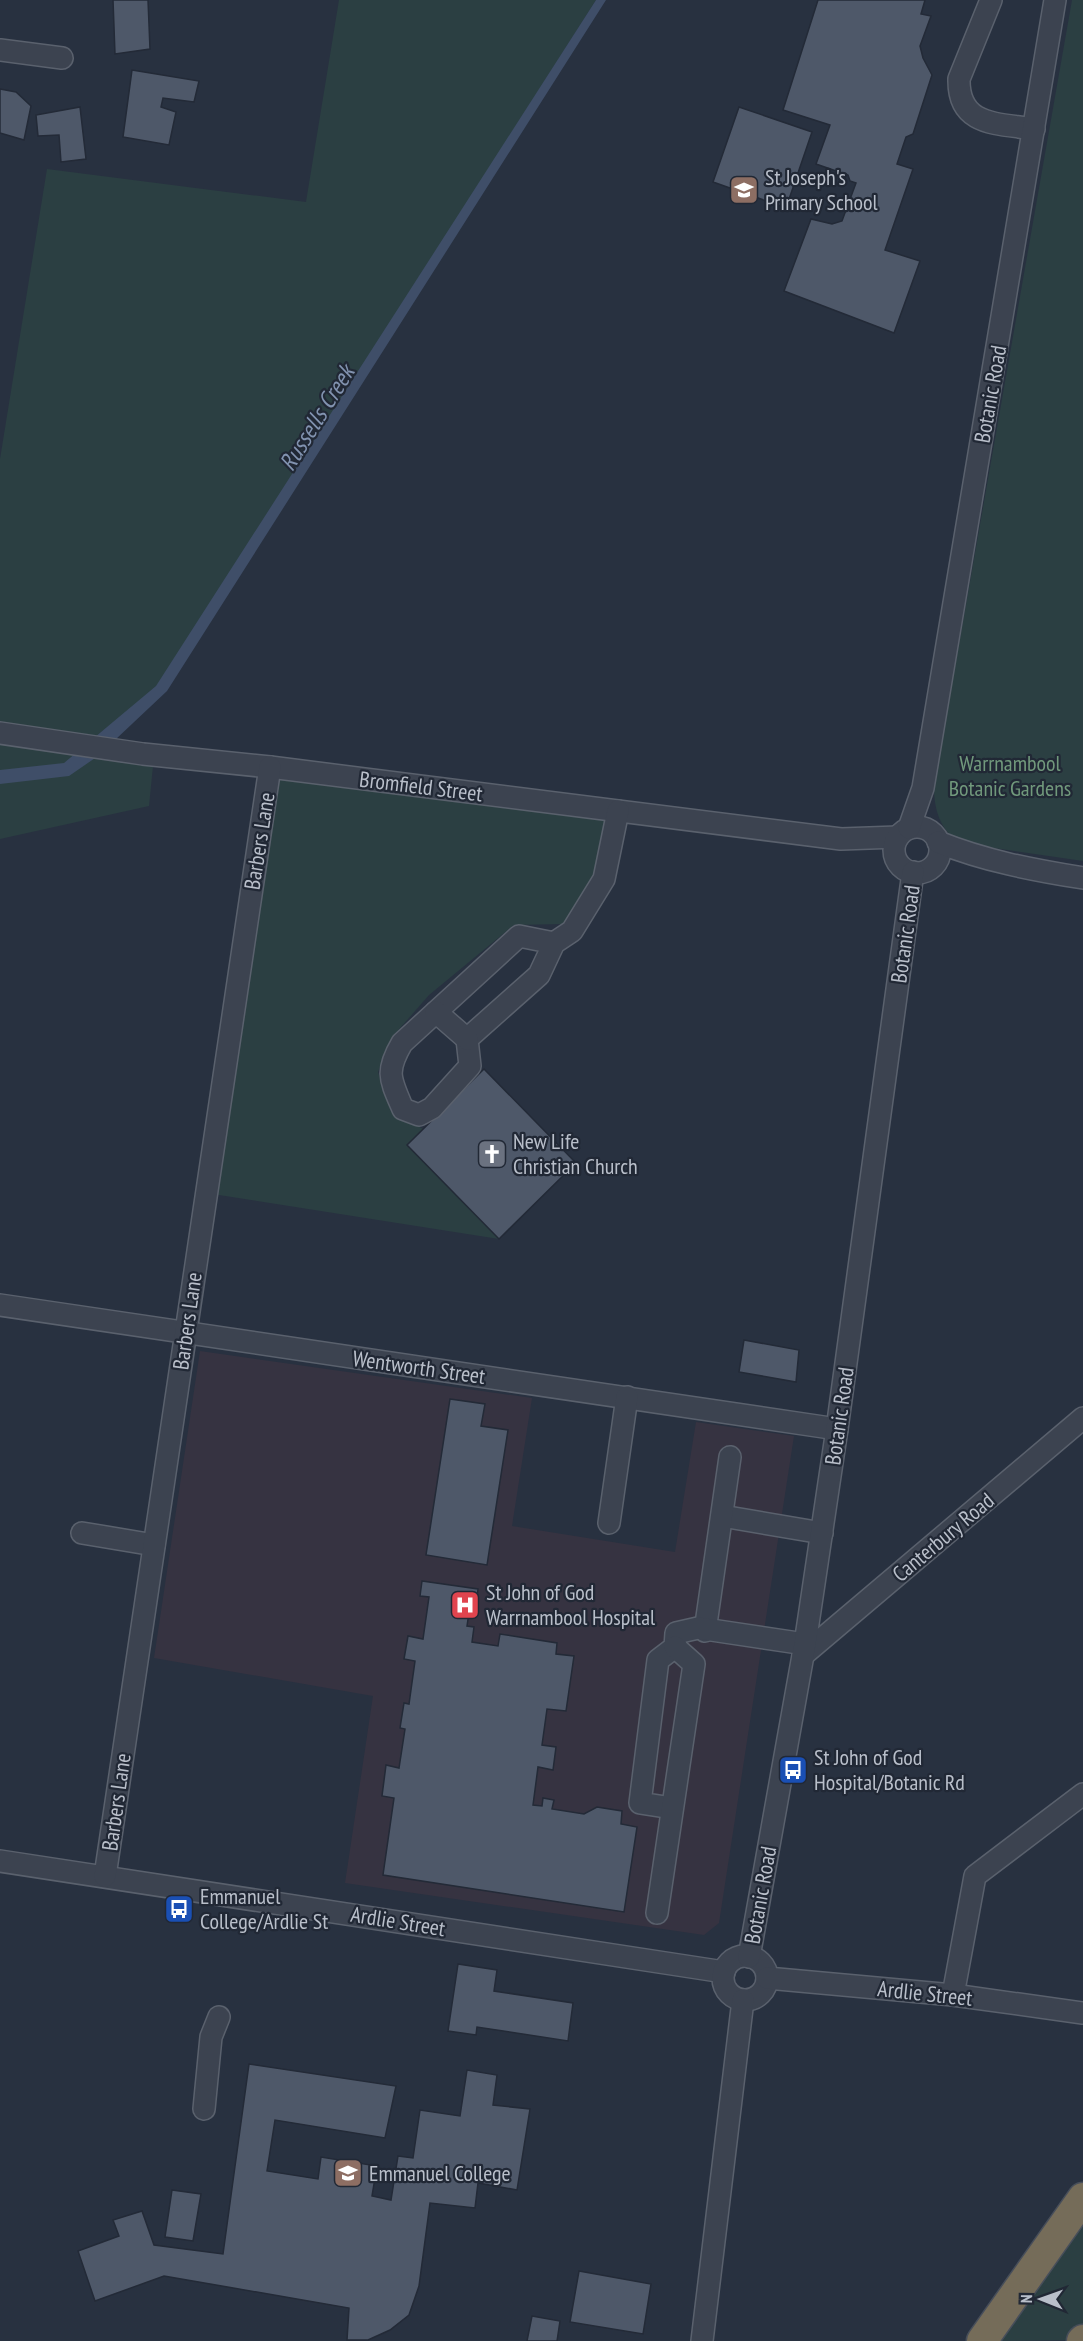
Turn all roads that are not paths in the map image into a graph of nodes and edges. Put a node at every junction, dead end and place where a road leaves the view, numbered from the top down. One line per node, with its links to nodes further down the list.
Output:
1 (990, 0): 5 (street)
2 (1054, 0): 5 (street, Botanic Road)
3 (0, 50): 4 (street)
4 (62, 58)
5 (1034, 129): 8 (street, Botanic Road)
6 (0, 733): 7 (street, Bromfield Street)
7 (270, 767): 9 (street, Bromfield Street); 20 (street, Barbers Lane)
8 (924, 788): 10 (street, Botanic Road); 11 (street, Botanic Road)
9 (618, 811): 12 (street, Bromfield Street); 16 (street)
10 (903, 832): 11 (street); 12 (street, Bromfield Street); 13 (street)
11 (936, 838): 13 (street); 14 (street, Bromfield Street)
12 (841, 839): 13 (street, Bromfield Street)
13 (914, 866): 14 (street, Bromfield Street); 23 (street, Botanic Road)
14 (1016, 867): 15 (street, Bromfield Street)
15 (1083, 878)
16 (554, 943): 17 (street); 18 (street)
17 (436, 1012): 18 (street); 18 (street)
18 (466, 1039)
19 (0, 1305): 20 (street, Wentworth Street)
20 (186, 1332): 21 (street, Wentworth Street); 29 (street, Barbers Lane)
21 (627, 1398): 23 (street, Wentworth Street); 26 (street)
22 (1083, 1418): 32 (street, Canterbury Road)
23 (837, 1429): 28 (street, Botanic Road)
24 (730, 1457): 25 (street)
25 (722, 1516): 28 (street); 30 (street)
26 (609, 1523)
27 (82, 1533): 29 (street)
28 (822, 1533): 32 (street, Botanic Road)
29 (154, 1545): 36 (street, Barbers Lane)
30 (705, 1630): 31 (street); 32 (street)
31 (675, 1647): 34 (street); 34 (street)
32 (804, 1650): 38 (street, Botanic Road)
33 (1083, 1794): 41 (street)
34 (672, 1808): 37 (street)
35 (0, 1861): 36 (street, Ardlie Street)
36 (105, 1876): 39 (street, Ardlie Street)
37 (657, 1913)
38 (749, 1957): 39 (street); 40 (street)
39 (724, 1972): 42 (street)
40 (767, 1978): 41 (street, Ardlie Street); 42 (street)
41 (952, 1995): 43 (street, Ardlie Street)
42 (743, 2000): 47 (street)
43 (1083, 2013)
44 (219, 2017): 45 (street)
45 (204, 2109)
46 (1083, 2198): 48 (highway)
47 (702, 2341)
48 (982, 2341)

